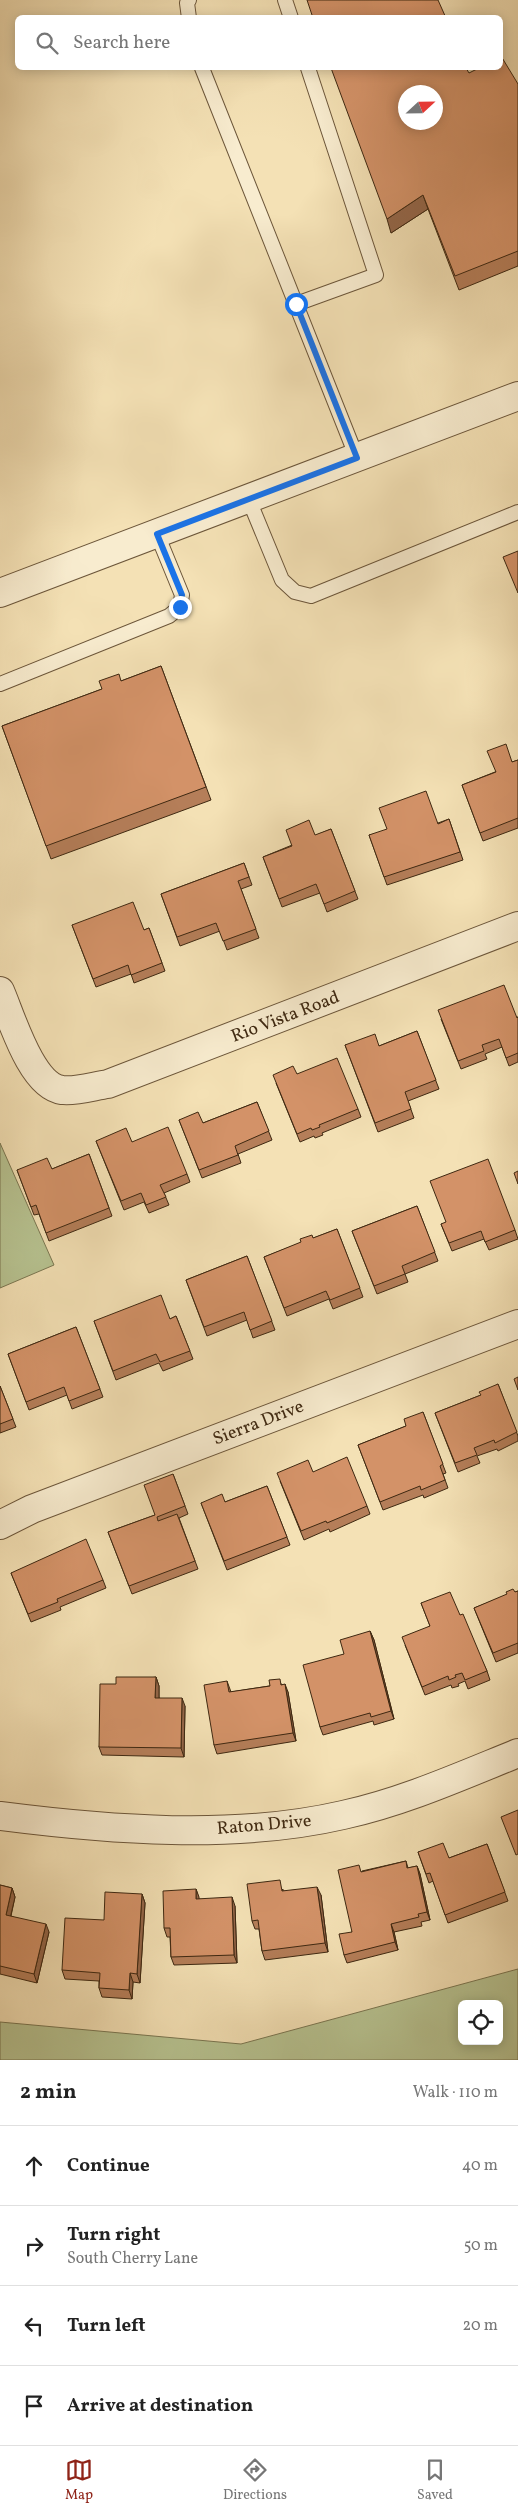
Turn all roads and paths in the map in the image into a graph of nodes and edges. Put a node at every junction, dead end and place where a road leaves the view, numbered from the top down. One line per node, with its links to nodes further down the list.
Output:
1 (189, 0): 3 (lane)
2 (285, 0): 4 (lane)
3 (189, 15)
4 (290, 15)
5 (203, 70): 7 (lane)
6 (309, 70): 7 (lane)
7 (296, 304): 9 (lane)
8 (518, 396): 9 (street)
9 (357, 458): 10 (street)
10 (249, 500): 11 (lane); 12 (street)
11 (518, 512)
12 (157, 534): 13 (street); 14 (lane)
13 (0, 592)
14 (0, 684)
15 (518, 926): 16 (street, Rio Vista Road)
16 (0, 991)
17 (518, 1324): 18 (street, Sierra Drive)
18 (0, 1525)
19 (518, 1753): 20 (street, Raton Drive)
20 (0, 1816)

